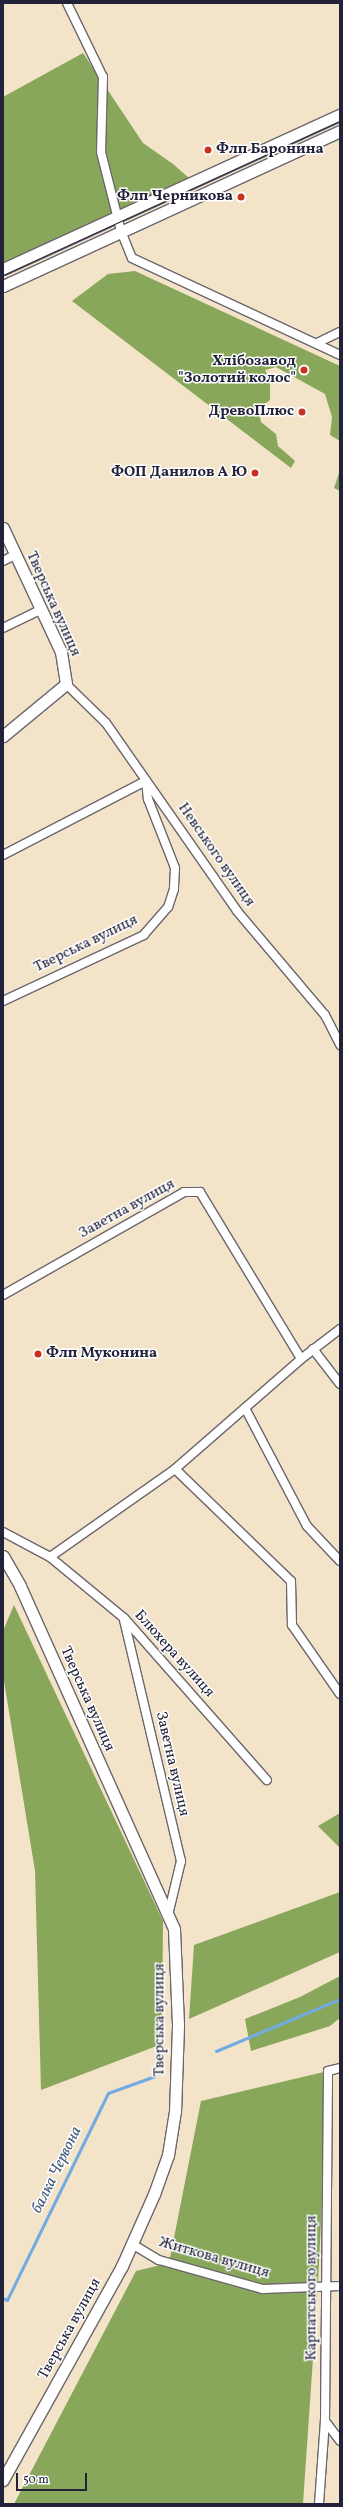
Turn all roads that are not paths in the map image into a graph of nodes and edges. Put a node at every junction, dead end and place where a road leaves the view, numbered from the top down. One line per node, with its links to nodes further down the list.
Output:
1 (67, 3): 4 (street)
2 (340, 115): 4 (main road)
3 (340, 131): 5 (main road)
4 (117, 216): 5 (street); 6 (main road)
5 (121, 231): 7 (main road); 9 (street)
6 (3, 269)
7 (3, 286)
8 (340, 332): 9 (street)
9 (317, 343): 10 (street)
10 (340, 355)
11 (3, 528): 12 (main road, Тверська вулиця)
12 (16, 555): 13 (street); 14 (main road, Тверська вулиця)
13 (3, 560)
14 (40, 610): 15 (street); 16 (main road, Тверська вулиця)
15 (3, 628)
16 (66, 684): 17 (main road); 18 (street, Невського вулиця)
17 (3, 736)
18 (146, 781): 19 (street); 20 (street, Тверська вулиця); 21 (street, Невського вулиця)
19 (3, 855)
20 (3, 1001)
21 (340, 1045)
22 (3, 1295): 25 (street, Заветна вулиця)
23 (340, 1329): 24 (street)
24 (314, 1349): 25 (street); 26 (street)
25 (301, 1359): 27 (street)
26 (340, 1384)
27 (245, 1408): 28 (street); 32 (street)
28 (175, 1469): 31 (street); 34 (street)
29 (3, 1532): 31 (street)
30 (3, 1556): 36 (main road, Тверська вулиця)
31 (50, 1557): 33 (street, Блюхера вулиця)
32 (340, 1561)
33 (124, 1618): 35 (street, Блюхера вулиця); 36 (street, Заветна вулиця)
34 (340, 1694)
35 (267, 1780)
36 (168, 1915): 38 (main road, Тверська вулиця)
37 (340, 2068): 39 (street, Карпатського вулиця)
38 (132, 2244): 39 (street, Житкова вулиця); 43 (main road, Тверська вулиця)
39 (326, 2286): 40 (street, Житкова вулиця); 41 (street, Карпатського вулиця)
40 (340, 2286)
41 (325, 2422): 42 (street); 44 (street, Карпатського вулиця)
42 (340, 2441)
43 (3, 2480)
44 (319, 2504)

